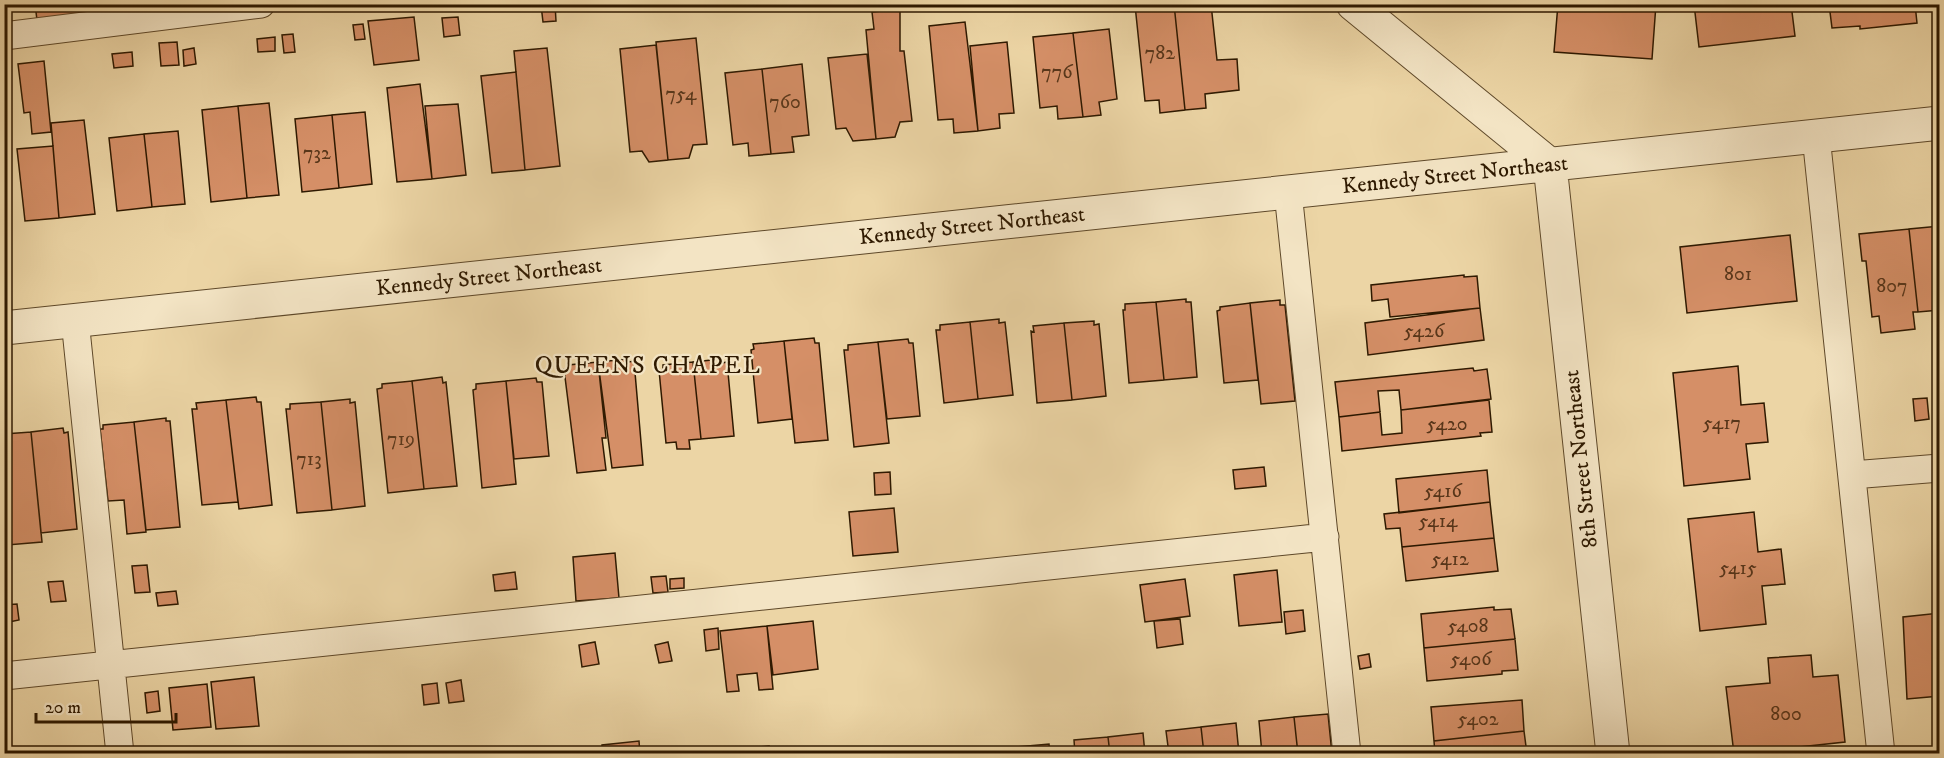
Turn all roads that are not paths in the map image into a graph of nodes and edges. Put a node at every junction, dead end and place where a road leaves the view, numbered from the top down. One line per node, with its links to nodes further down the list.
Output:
1 (261, 4): 3 (lane)
2 (1353, 4): 6 (street)
3 (4, 36)
4 (1940, 123): 5 (street, Kennedy Street Northeast)
5 (1816, 136): 6 (street, Kennedy Street Northeast); 11 (lane)
6 (1550, 165): 7 (street, Kennedy Street Northeast); 17 (street, 8th Street Northeast)
7 (1288, 192): 8 (street, Kennedy Street Northeast); 12 (lane)
8 (75, 320): 9 (street, Kennedy Street Northeast); 13 (lane)
9 (4, 328)
10 (1940, 468): 11 (lane)
11 (1852, 475): 18 (lane)
12 (1325, 537): 13 (lane); 16 (lane)
13 (111, 665): 14 (lane); 15 (lane)
14 (4, 676)
15 (120, 753)
16 (1347, 753)
17 (1613, 753)
18 (1881, 753)

